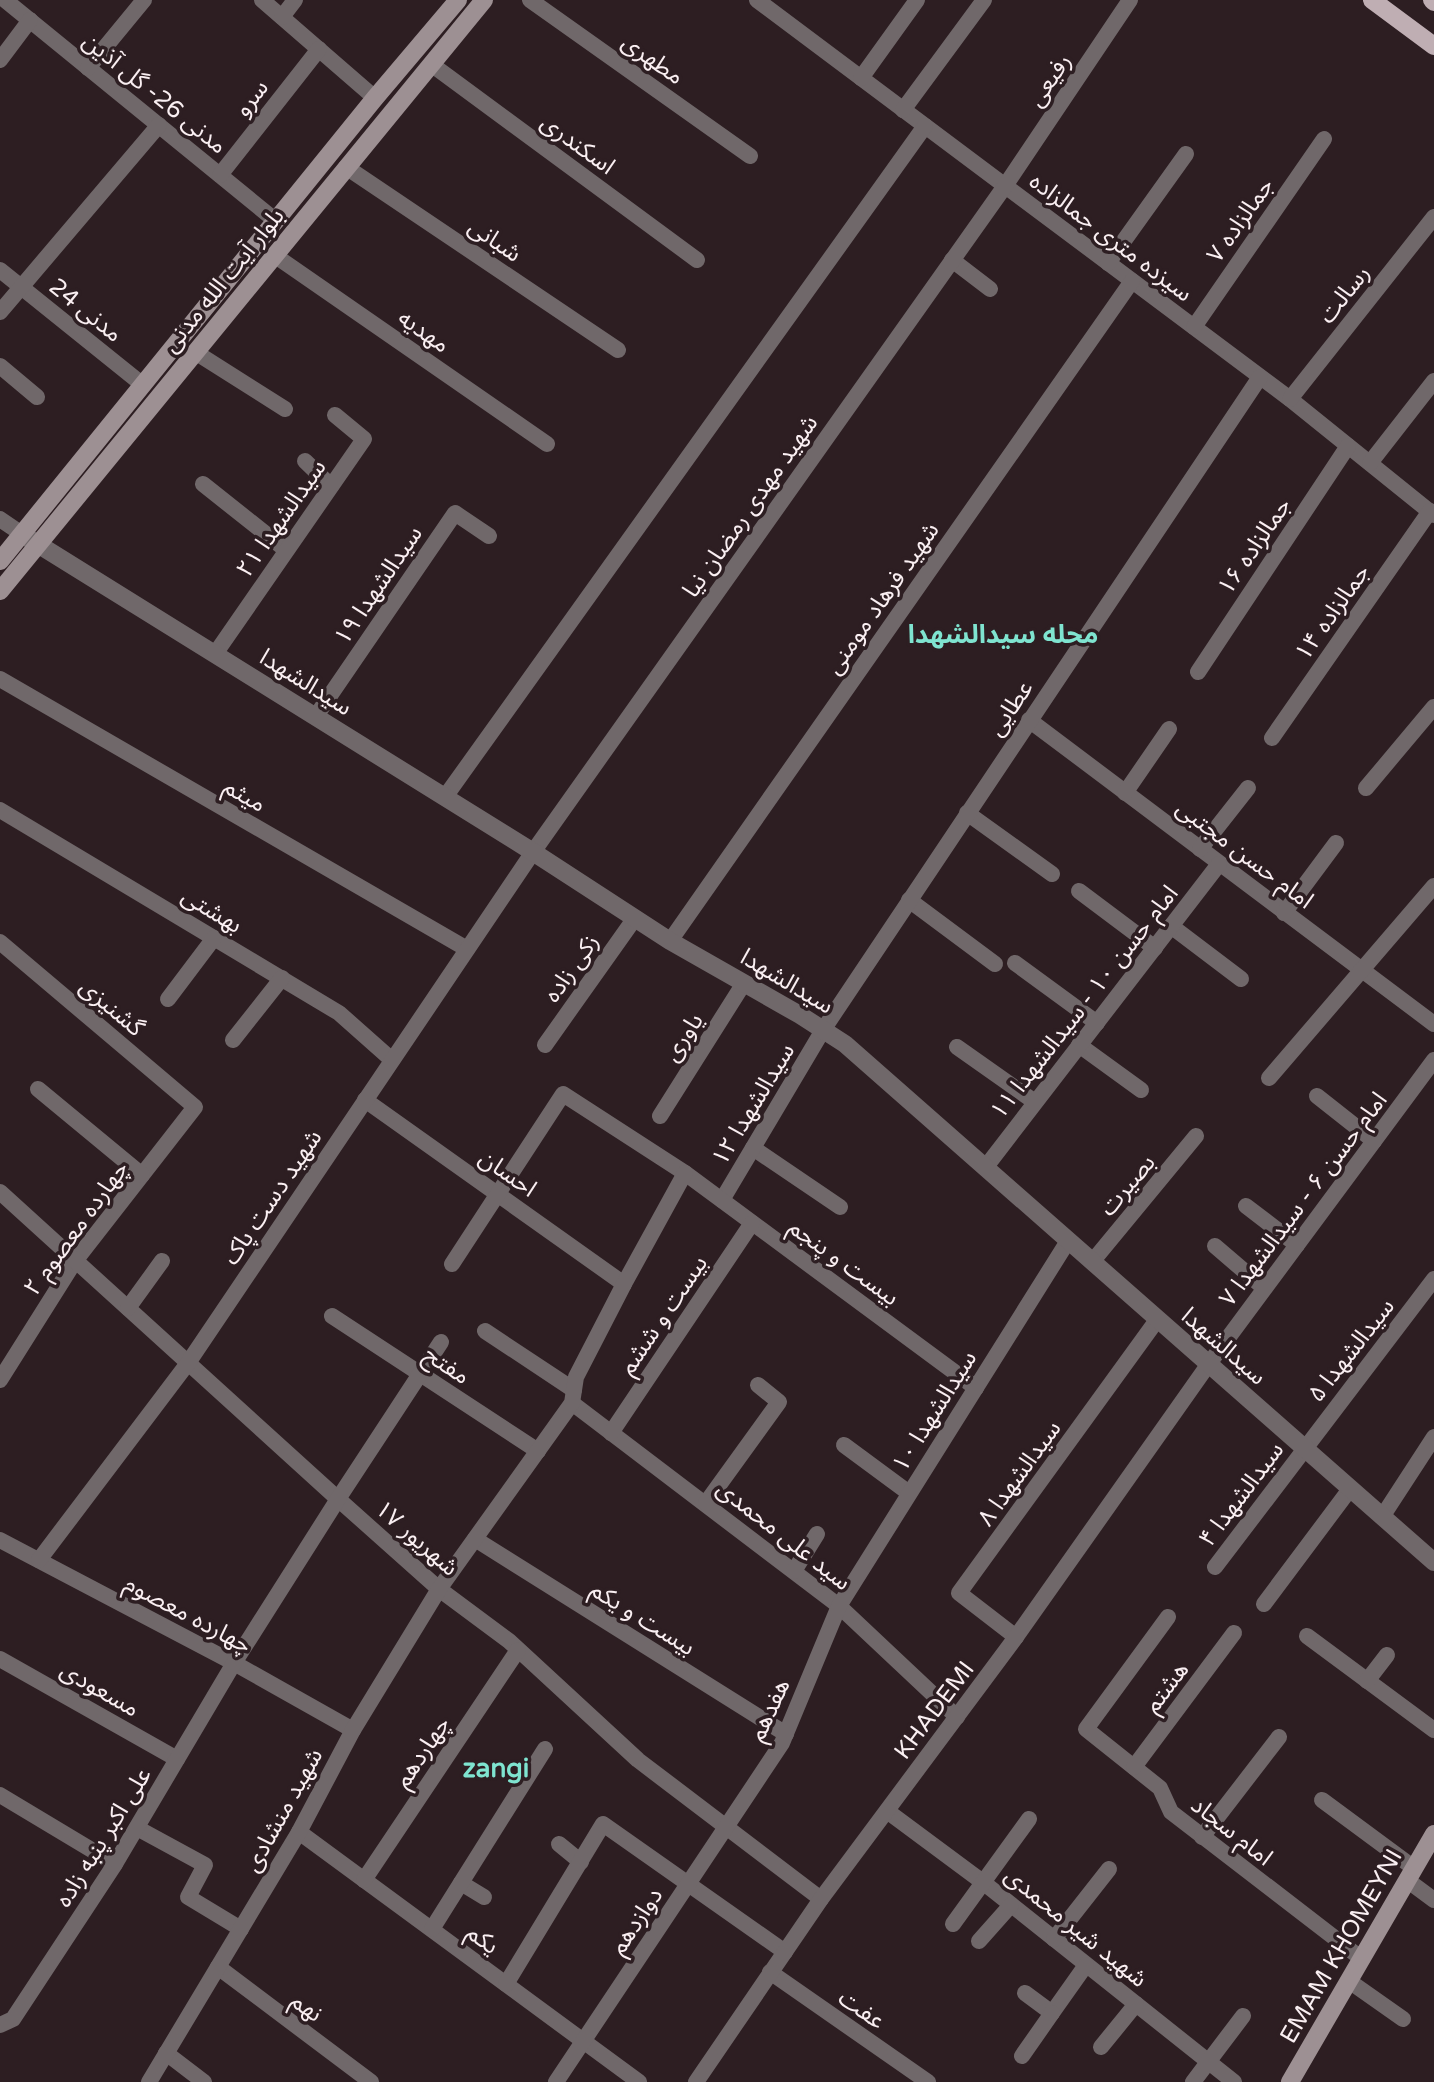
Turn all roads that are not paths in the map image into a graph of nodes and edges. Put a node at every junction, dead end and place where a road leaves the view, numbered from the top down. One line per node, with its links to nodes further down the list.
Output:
1 (5, 0): 14 (street, مدنی 26- گل آذین)
2 (144, 0): 19 (street)
3 (262, 0): 13 (street)
4 (295, 0): 13 (street)
5 (458, 0): 21 (main road, بلوار آیت الله مدنی)
6 (484, 0): 18 (main road, بلوار آیت الله مدنی)
7 (530, 0): 27 (street, مطهری)
8 (757, 0): 20 (street, سیزده متری جمالزاده)
9 (916, 0): 20 (street)
10 (984, 0): 22 (street)
11 (1130, 0): 30 (street, رفیعی)
12 (1372, 0): 15 (main road)
13 (282, 17): 16 (street)
14 (30, 20): 17 (street); 19 (street, مدنی 26- گل آذین)
15 (1434, 46)
16 (319, 49): 21 (street); 29 (street, سرو)
17 (0, 60)
18 (431, 64): 28 (main road, بلوار آیت الله مدنی); 34 (street, اسکندری)
19 (88, 68): 23 (street, مدنی 26- گل آذین)
20 (861, 78): 22 (street, سیزده متری جمالزاده)
21 (375, 97): 32 (main road, بلوار آیت الله مدنی)
22 (903, 110): 24 (street, سیزده متری جمالزاده)
23 (159, 125): 29 (street, مدنی 26- گل آذین); 39 (street)
24 (925, 126): 30 (street, سیزده متری جمالزاده); 78 (street)
25 (1324, 139): 42 (street, جمالزاده ۷)
26 (1186, 154): 36 (street)
27 (750, 156)
28 (346, 167): 33 (main road, بلوار آیت الله مدنی); 43 (street, شبانی)
29 (220, 175): 32 (street, مدنی 26- گل آذین)
30 (1005, 186): 35 (street, شهید مهدی رمضان نیا); 36 (street, سیزده متری جمالزاده)
31 (1434, 217): 50 (street, رسالت)
32 (275, 221): 48 (main road, بلوار آیت الله مدنی)
33 (274, 255): 44 (main road, بلوار آیت الله مدنی); 53 (street, مهدیه)
34 (697, 260)
35 (952, 260): 40 (street); 83 (street, شهید مهدی رمضان نیا)
36 (1108, 263): 38 (street, سیزده متری جمالزاده)
37 (0, 270): 39 (street, مدنی 24)
38 (1132, 281): 42 (street, سیزده متری جمالزاده); 93 (street, شهید فرهاد مومنی)
39 (21, 287): 41 (street); 48 (street, مدنی 24)
40 (989, 289)
41 (0, 312)
42 (1194, 327): 46 (street, سیزده متری جمالزاده)
43 (618, 350)
44 (195, 352): 51 (street); 63 (main road, بلوار آیت الله مدنی)
45 (0, 366): 49 (street)
46 (1260, 377): 50 (street, سیزده متری جمالزاده); 72 (street, عطایی)
47 (1434, 382): 56 (street)
48 (143, 385): 61 (main road, بلوار آیت الله مدنی)
49 (37, 397)
50 (1290, 400): 54 (street, سیزده متری جمالزاده)
51 (285, 409)
52 (335, 415): 58 (street, سیدالشهدا ۲۱)
53 (547, 444)
54 (1348, 446): 56 (street, سیزده متری جمالزاده); 68 (street, جمالزاده ۱۶)
55 (305, 461): 58 (street)
56 (1370, 463): 59 (street, سیزده متری جمالزاده)
57 (203, 484): 64 (street)
58 (331, 486): 64 (street, سیدالشهدا ۲۱)
59 (1432, 513): 74 (street, جمالزاده ۱۴)
60 (0, 519): 61 (street)
61 (22, 534): 63 (street, سیدالشهدا); 65 (main road, بلوار آیت الله مدنی)
62 (489, 536): 71 (street, سیدالشهدا ۱۹)
63 (39, 544): 66 (main road, بلوار آیت الله مدنی); 67 (street, سیدالشهدا)
64 (286, 550): 67 (street, سیدالشهدا ۲۱)
65 (0, 561)
66 (0, 591)
67 (215, 654): 71 (street, سیدالشهدا)
68 (1198, 672)
69 (0, 679): 96 (street, میثم)
70 (1434, 707): 76 (street)
71 (316, 716): 78 (street, سیدالشهدا)
72 (1029, 720): 77 (street, امام حسن مجتبی); 80 (street, عطایی)
73 (1169, 729): 77 (street)
74 (1272, 738)
75 (1248, 788): 82 (street)
76 (1366, 788)
77 (1125, 793): 82 (street, امام حسن مجتبی)
78 (445, 797): 83 (street, سیدالشهدا)
79 (0, 810): 92 (street, بهشتی)
80 (967, 813): 85 (street); 88 (street, عطایی)
81 (1336, 843): 89 (street)
82 (1200, 849): 84 (street, امام حسن مجتبی)
83 (533, 852): 90 (street, سیدالشهدا); 96 (street, شهید دست پاک)
84 (1219, 864): 89 (street, امام حسن مجتبی); 91 (street, امام حسن ۱۰ - سیدالشهدا ۱۱)
85 (1052, 874)
86 (1434, 886): 99 (street)
87 (1079, 891): 95 (street)
88 (909, 900): 98 (street); 106 (street, عطایی)
89 (1284, 913): 99 (street, امام حسن مجتبی)
90 (635, 918): 93 (street, سیدالشهدا); 108 (street, زکی زاده)
91 (1171, 926): 95 (street, امام حسن ۱۰ - سیدالشهدا ۱۱); 101 (street)
92 (214, 938): 100 (street, بهشتی); 103 (street)
93 (670, 941): 102 (street, سیدالشهدا)
94 (0, 942): 119 (street, گشنیزی)
95 (1155, 948): 104 (street, امام حسن ۱۰ - سیدالشهدا ۱۱)
96 (467, 949): 111 (street, شهید دست پاک)
97 (1015, 963): 104 (street)
98 (995, 964)
99 (1362, 971): 105 (street, امام حسن مجتبی); 113 (street)
100 (282, 978): 107 (street); 111 (street, بهشتی)
101 (1241, 979)
102 (744, 984): 106 (street, سیدالشهدا); 120 (street, یاوری)
103 (168, 999)
104 (1097, 1023): 109 (street, امام حسن ۱۰ - سیدالشهدا ۱۱)
105 (1434, 1024)
106 (823, 1030): 123 (street, سیدالشهدا ۱۲); 124 (street, سیدالشهدا)
107 (233, 1040)
108 (545, 1045)
109 (1079, 1045): 115 (street); 118 (street, امام حسن ۱۰ - سیدالشهدا ۱۱)
110 (957, 1046): 118 (street)
111 (392, 1060): 117 (street, شهید دست پاک)
112 (1434, 1060): 122 (street, امام حسن ۶ - سیدالشهدا ۷)
113 (1269, 1078)
114 (38, 1089): 126 (street)
115 (1140, 1090)
116 (1317, 1096): 122 (street)
117 (365, 1100): 128 (street, احسان); 148 (street, شهید دست پاک)
118 (1035, 1102): 124 (street, امام حسن ۱۰ - سیدالشهدا ۱۱)
119 (195, 1107): 126 (street, چهارده معصوم ۲)
120 (660, 1116)
121 (1196, 1136): 138 (street, بصیرت)
122 (1374, 1141): 134 (street, امام حسن ۶ - سیدالشهدا ۷)
123 (753, 1148): 129 (street, سیدالشهدا ۱۲); 131 (street)
124 (985, 1168): 133 (street, سیدالشهدا)
125 (685, 1173): 128 (street, بیست و پنجم); 129 (street, بیست و پنجم); 141 (street, شهید منشادی)
126 (142, 1175): 136 (street, چهارده معصوم ۲)
127 (0, 1192): 136 (street, ۱۷ شهریور)
128 (498, 1194): 139 (street); 141 (street, احسان)
129 (722, 1200): 132 (street, بیست و پنجم)
130 (1246, 1206): 134 (street)
131 (840, 1207)
132 (752, 1223): 153 (street, بیست و پنجم); 155 (street, بیست و ششم)
133 (1068, 1241): 138 (street, سیدالشهدا); 153 (street, سیدالشهدا ۱۰)
134 (1297, 1245): 142 (street, امام حسن ۶ - سیدالشهدا ۷)
135 (1215, 1246): 142 (street)
136 (75, 1261): 143 (street, ۱۷ شهریور); 150 (street, چهارده معصوم ۲)
137 (162, 1261): 143 (street)
138 (1092, 1262): 145 (street, سیدالشهدا)
139 (452, 1264)
140 (1434, 1279): 158 (street, سیدالشهدا ۵)
141 (624, 1284): 154 (street, شهید منشادی)
142 (1265, 1288): 149 (street, امام حسن ۶ - سیدالشهدا ۷)
143 (128, 1308): 148 (street, ۱۷ شهریور)
144 (332, 1317): 151 (street, مفتح)
145 (1157, 1320): 149 (street, سیدالشهدا); 178 (street, سیدالشهدا ۸)
146 (485, 1331): 154 (street, سید علی محمدی)
147 (441, 1342): 151 (street, علی اکبر پنبه زاده)
148 (188, 1363): 162 (street, ۱۷ شهریور); 168 (street, شهید دست پاک)
149 (1208, 1365): 158 (street, سیدالشهدا); 178 (street, KHADEMI)
150 (2, 1372)
151 (420, 1375): 159 (street, مفتح); 162 (street, علی اکبر پنبه زاده)
152 (758, 1385): 163 (street)
153 (976, 1388): 161 (street, سیدالشهدا ۱۰)
154 (573, 1396): 155 (street, سید علی محمدی); 159 (street, شهید منشادی)
155 (611, 1433): 163 (street, سید علی محمدی)
156 (1434, 1437): 164 (street)
157 (844, 1445): 161 (street)
158 (1304, 1448): 160 (street, سیدالشهدا); 170 (street, سیدالشهدا ۴)
159 (538, 1451): 166 (street, شهید منشادی)
160 (1350, 1489): 164 (street, سیدالشهدا); 173 (street)
161 (909, 1493): 174 (street, سیدالشهدا ۱۰)
162 (338, 1499): 172 (street, ۱۷ شهریور); 182 (street, علی اکبر پنبه زاده)
163 (706, 1503): 171 (street, سید علی محمدی)
164 (1382, 1517): 169 (street, سیدالشهدا)
165 (817, 1534): 171 (street)
166 (475, 1539): 172 (street, شهید منشادی); 187 (street, بیست و یکم)
167 (0, 1540): 168 (street, چهارده معصوم)
168 (39, 1560): 182 (street, چهارده معصوم)
169 (1434, 1562)
170 (1215, 1567)
171 (794, 1571): 174 (street, سید علی محمدی)
172 (439, 1589): 179 (street, ۱۷ شهریور); 185 (street, شهید منشادی)
173 (1264, 1604)
174 (839, 1606): 184 (street, سید علی محمدی); 187 (street, هفدهم)
175 (1168, 1617): 191 (street, امام سجاد)
176 (1234, 1633): 191 (street, هشتم)
177 (1307, 1636): 183 (street)
178 (1016, 1637): 184 (street, KHADEMI)
179 (518, 1650): 196 (street, ۱۷ شهریور); 206 (street, چهاردهم)
180 (1387, 1655): 183 (street)
181 (0, 1659): 190 (street, مسعودی)
182 (234, 1663): 185 (street, چهارده معصوم); 190 (street, علی اکبر پنبه زاده)
183 (1367, 1681): 186 (street)
184 (957, 1717): 194 (street, KHADEMI)
185 (353, 1730): 198 (street, شهید منشادی)
186 (1434, 1730)
187 (786, 1734): 196 (street, هفدهم)
188 (1279, 1737): 200 (street)
189 (545, 1749): 207 (street)
190 (177, 1759): 197 (street, علی اکبر پنبه زاده)
191 (1135, 1767): 200 (street, امام سجاد)
192 (0, 1795): 203 (street)
193 (1322, 1800): 205 (street)
194 (887, 1811): 209 (street, شهید شیر محمدی); 211 (street, KHADEMI)
195 (1029, 1819): 209 (street)
196 (726, 1827): 208 (street, دوازدهم); 211 (street, ۱۷ شهریور)
197 (137, 1828): 203 (street, علی اکبر پنبه زاده); 215 (street)
198 (299, 1832): 206 (street, یکم); 215 (street, شهید منشادی)
199 (1434, 1834): 205 (main road, EMAM KHOMEYNI)
200 (1202, 1836): 220 (street, امام سجاد)
201 (559, 1844): 202 (street)
202 (580, 1862): 208 (street); 225 (street)
203 (116, 1864): 231 (street, علی اکبر پنبه زاده)
204 (1109, 1869): 217 (street)
205 (1411, 1874): 212 (street); 220 (main road, EMAM KHOMEYNI)
206 (364, 1880): 216 (street, یکم)
207 (461, 1883): 210 (street); 216 (street)
208 (689, 1883): 219 (street); 232 (street, دوازدهم)
209 (985, 1883): 213 (street, شهید شیر محمدی); 214 (street)
210 (484, 1897)
211 (821, 1899): 219 (street, KHADEMI)
212 (1434, 1900)
213 (1012, 1905): 217 (street, شهید شیر محمدی); 218 (street)
214 (953, 1924)
215 (241, 1929): 222 (street, شهید منشادی)
216 (432, 1929): 225 (street, یکم)
217 (1054, 1939): 221 (street, شهید شیر محمدی)
218 (979, 1941)
219 (785, 1952): 223 (street, KHADEMI)
220 (1362, 1959): 224 (main road, EMAM KHOMEYNI)
221 (1086, 1965): 227 (street, شهید شیر محمدی); 228 (street)
222 (218, 1967): 234 (street, شهید منشادی); 239 (street, نهم)
223 (770, 1972): 242 (street, KHADEMI); 243 (street, عفت)
224 (1349, 1981): 230 (street); 246 (main road, EMAM KHOMEYNI)
225 (506, 1984): 232 (street, یکم)
226 (1025, 1993): 228 (street)
227 (1136, 2004): 233 (street); 236 (street, شهید شیر محمدی)
228 (1052, 2013): 235 (street)
229 (1243, 2016): 236 (street)
230 (1403, 2019)
231 (0, 2025)
232 (584, 2041): 240 (street, دوازدهم); 241 (street, یکم)
233 (1101, 2047)
234 (166, 2053): 237 (street, شهید منشادی); 238 (street)
235 (1022, 2056)
236 (1208, 2062): 244 (street); 245 (street, شهید شیر محمدی)
237 (149, 2082)
238 (204, 2082)
239 (370, 2082)
240 (556, 2082)
241 (639, 2082)
242 (696, 2082)
243 (928, 2082)
244 (1193, 2082)
245 (1234, 2082)
246 (1290, 2082)

